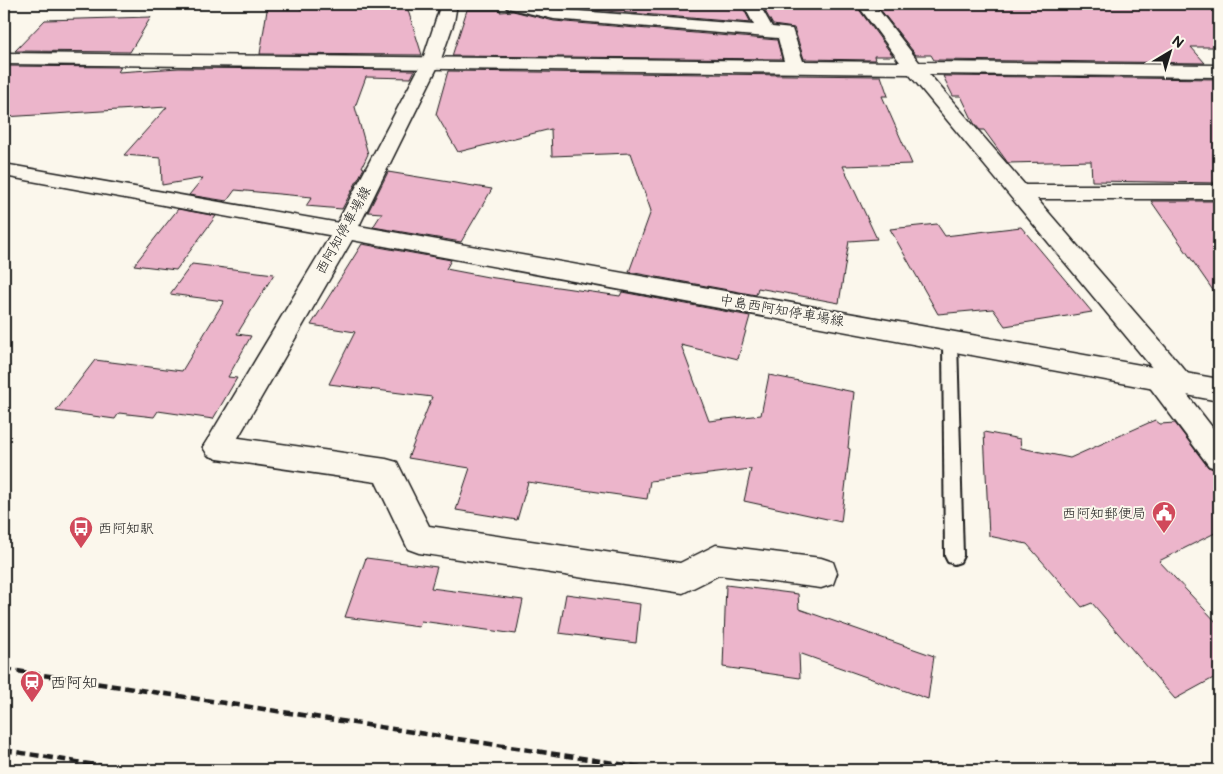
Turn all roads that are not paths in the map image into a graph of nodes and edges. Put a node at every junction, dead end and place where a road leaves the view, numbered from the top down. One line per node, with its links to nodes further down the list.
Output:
1 (449, 4): 7 (street, 西阿知停車場線)
2 (513, 4): 5 (street)
3 (751, 4): 5 (street)
4 (864, 4): 9 (street)
5 (766, 32): 8 (street)
6 (4, 59): 7 (street)
7 (431, 62): 8 (street); 14 (street, 西阿知停車場線)
8 (794, 66): 9 (street)
9 (913, 67): 10 (street); 12 (street)
10 (1219, 71)
11 (4, 170): 14 (street, 中島西阿知停車場線)
12 (1020, 192): 13 (street); 16 (street)
13 (1219, 192)
14 (344, 231): 15 (street, 中島西阿知停車場線); 20 (street, 西阿知停車場線)
15 (950, 341): 16 (street, 中島西阿知停車場線); 19 (lane)
16 (1170, 381): 17 (street, 中島西阿知停車場線); 18 (street)
17 (1219, 390)
18 (1219, 457)
19 (954, 556)
20 (821, 573)

